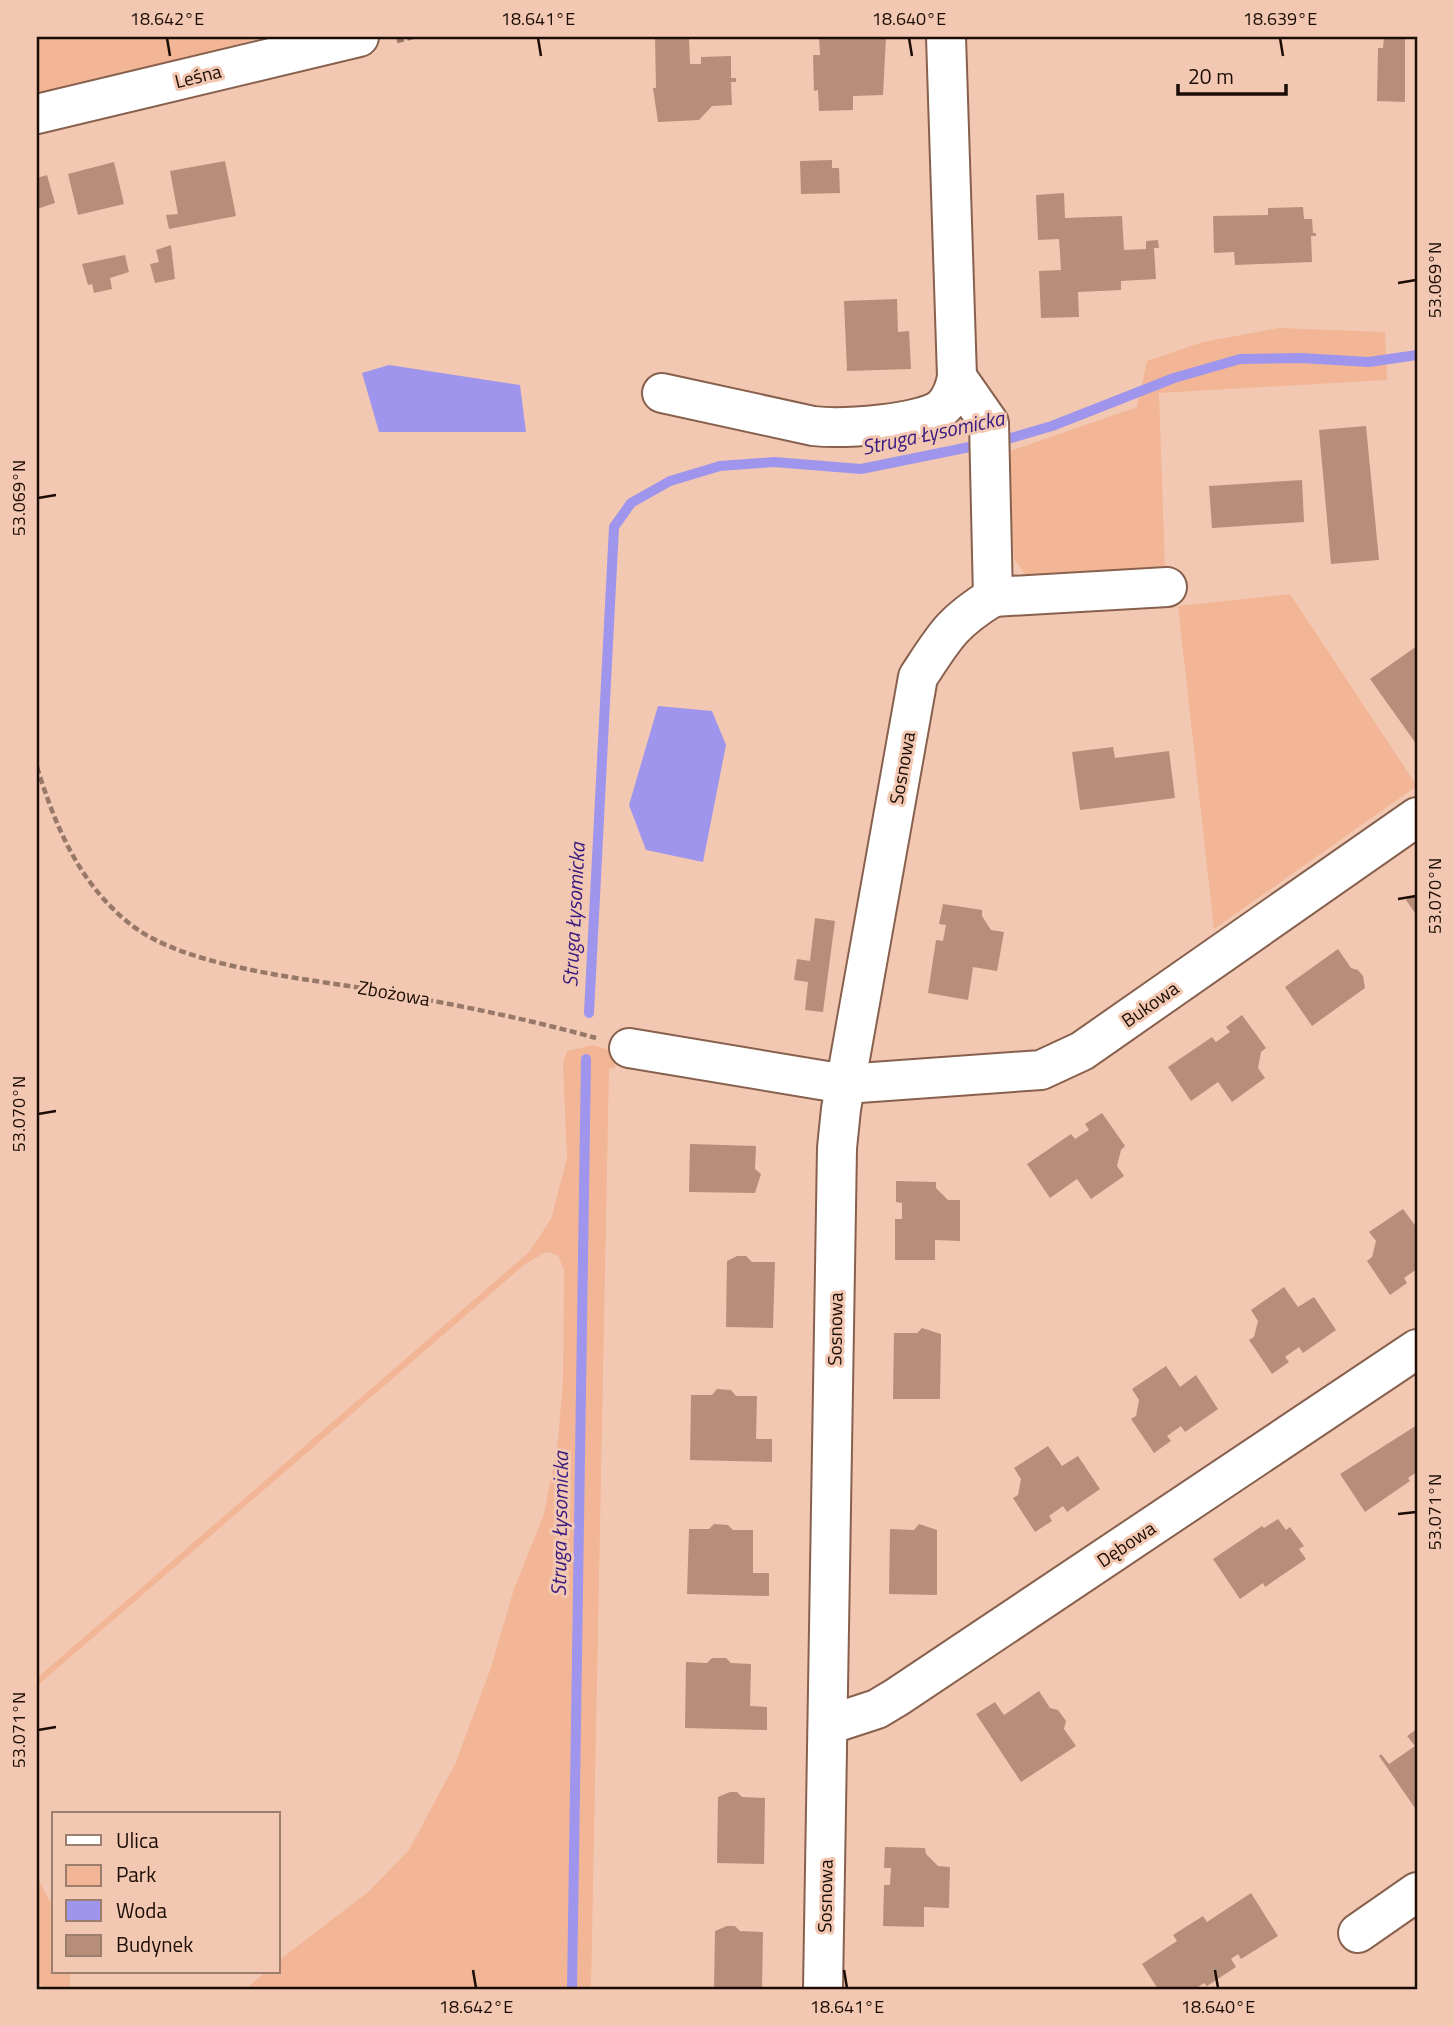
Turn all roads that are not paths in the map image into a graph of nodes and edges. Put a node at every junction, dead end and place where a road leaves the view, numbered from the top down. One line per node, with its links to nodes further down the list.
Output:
1 (359, 37): 3 (street, Leśna)
2 (946, 37): 4 (street)
3 (37, 114)
4 (957, 377): 5 (street); 7 (street)
5 (662, 393)
6 (1167, 587): 7 (street)
7 (993, 597): 10 (street, Sosnowa)
8 (1417, 817): 10 (street, Bukowa)
9 (629, 1048): 10 (street)
10 (845, 1084): 12 (street, Sosnowa)
11 (1417, 1349): 12 (street, Dębowa)
12 (828, 1725): 15 (street, Sosnowa)
13 (1417, 1892): 14 (street)
14 (1359, 1933)
15 (823, 1989)

